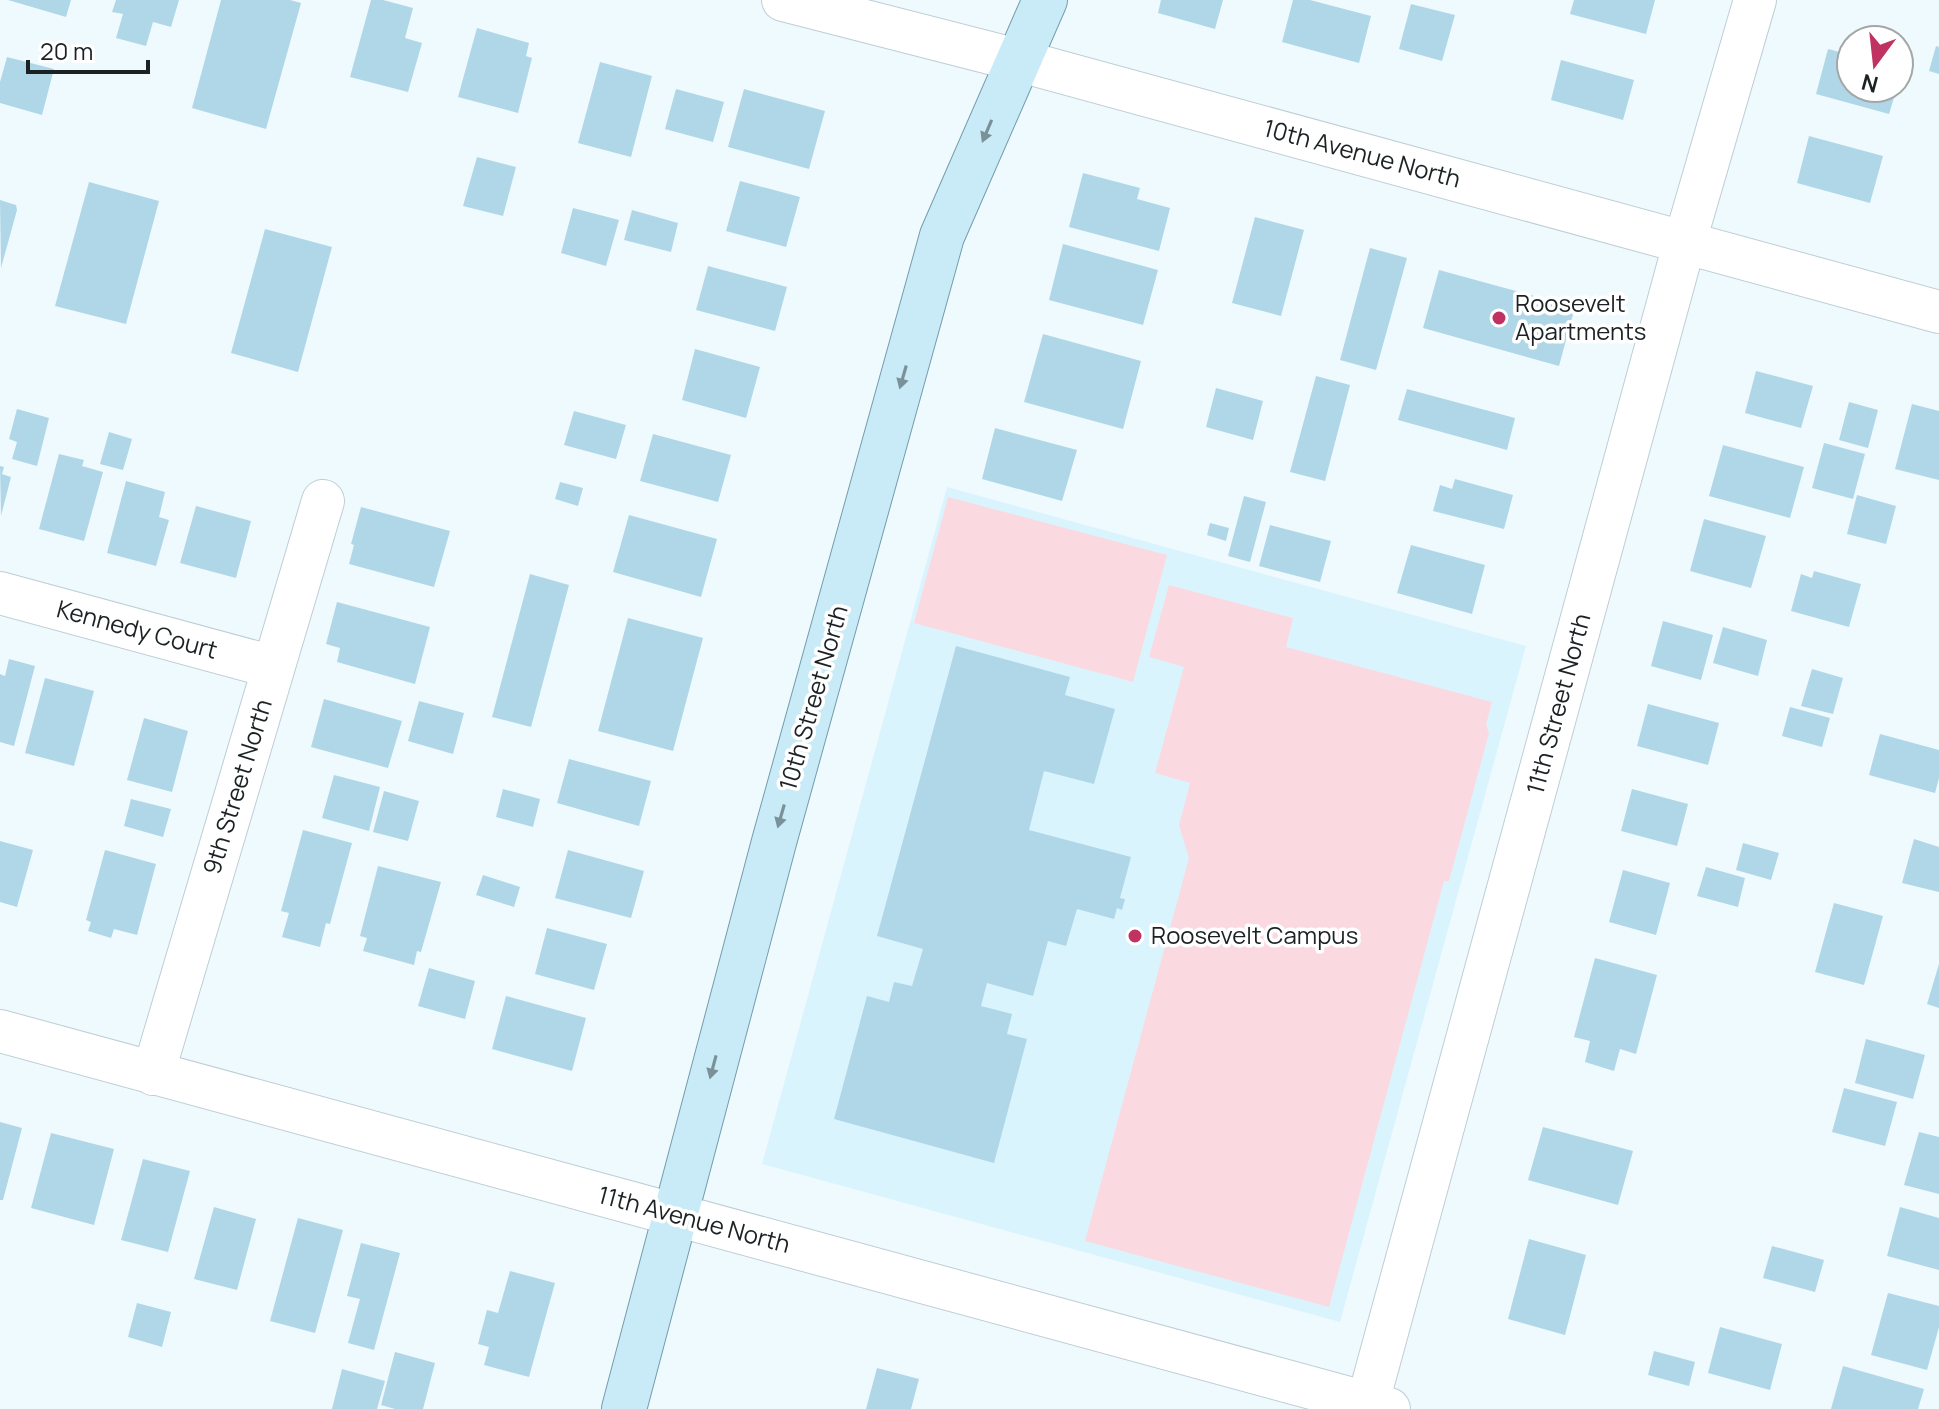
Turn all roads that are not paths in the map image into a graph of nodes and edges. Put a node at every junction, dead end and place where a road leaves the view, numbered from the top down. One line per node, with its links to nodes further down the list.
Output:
1 (783, 0): 4 (street, 10th Avenue North)
2 (1045, 0): 4 (main road, 10th Street North)
3 (1755, 0): 5 (street, 11th Street North)
4 (1017, 60): 5 (street, 10th Avenue North); 12 (main road, 10th Street North, one-way to 12)
5 (1685, 241): 6 (street, 10th Avenue North); 13 (street, 11th Street North)
6 (1939, 312)
7 (323, 501): 9 (street, 9th Street North)
8 (0, 593): 9 (street, Kennedy Court)
9 (273, 667): 11 (street, 9th Street North)
10 (0, 1031): 11 (street, 11th Avenue North)
11 (153, 1074): 12 (street, 11th Avenue North)
12 (674, 1214): 13 (street, 11th Avenue North); 14 (main road, 10th Street North)
13 (1374, 1407)
14 (624, 1409)

